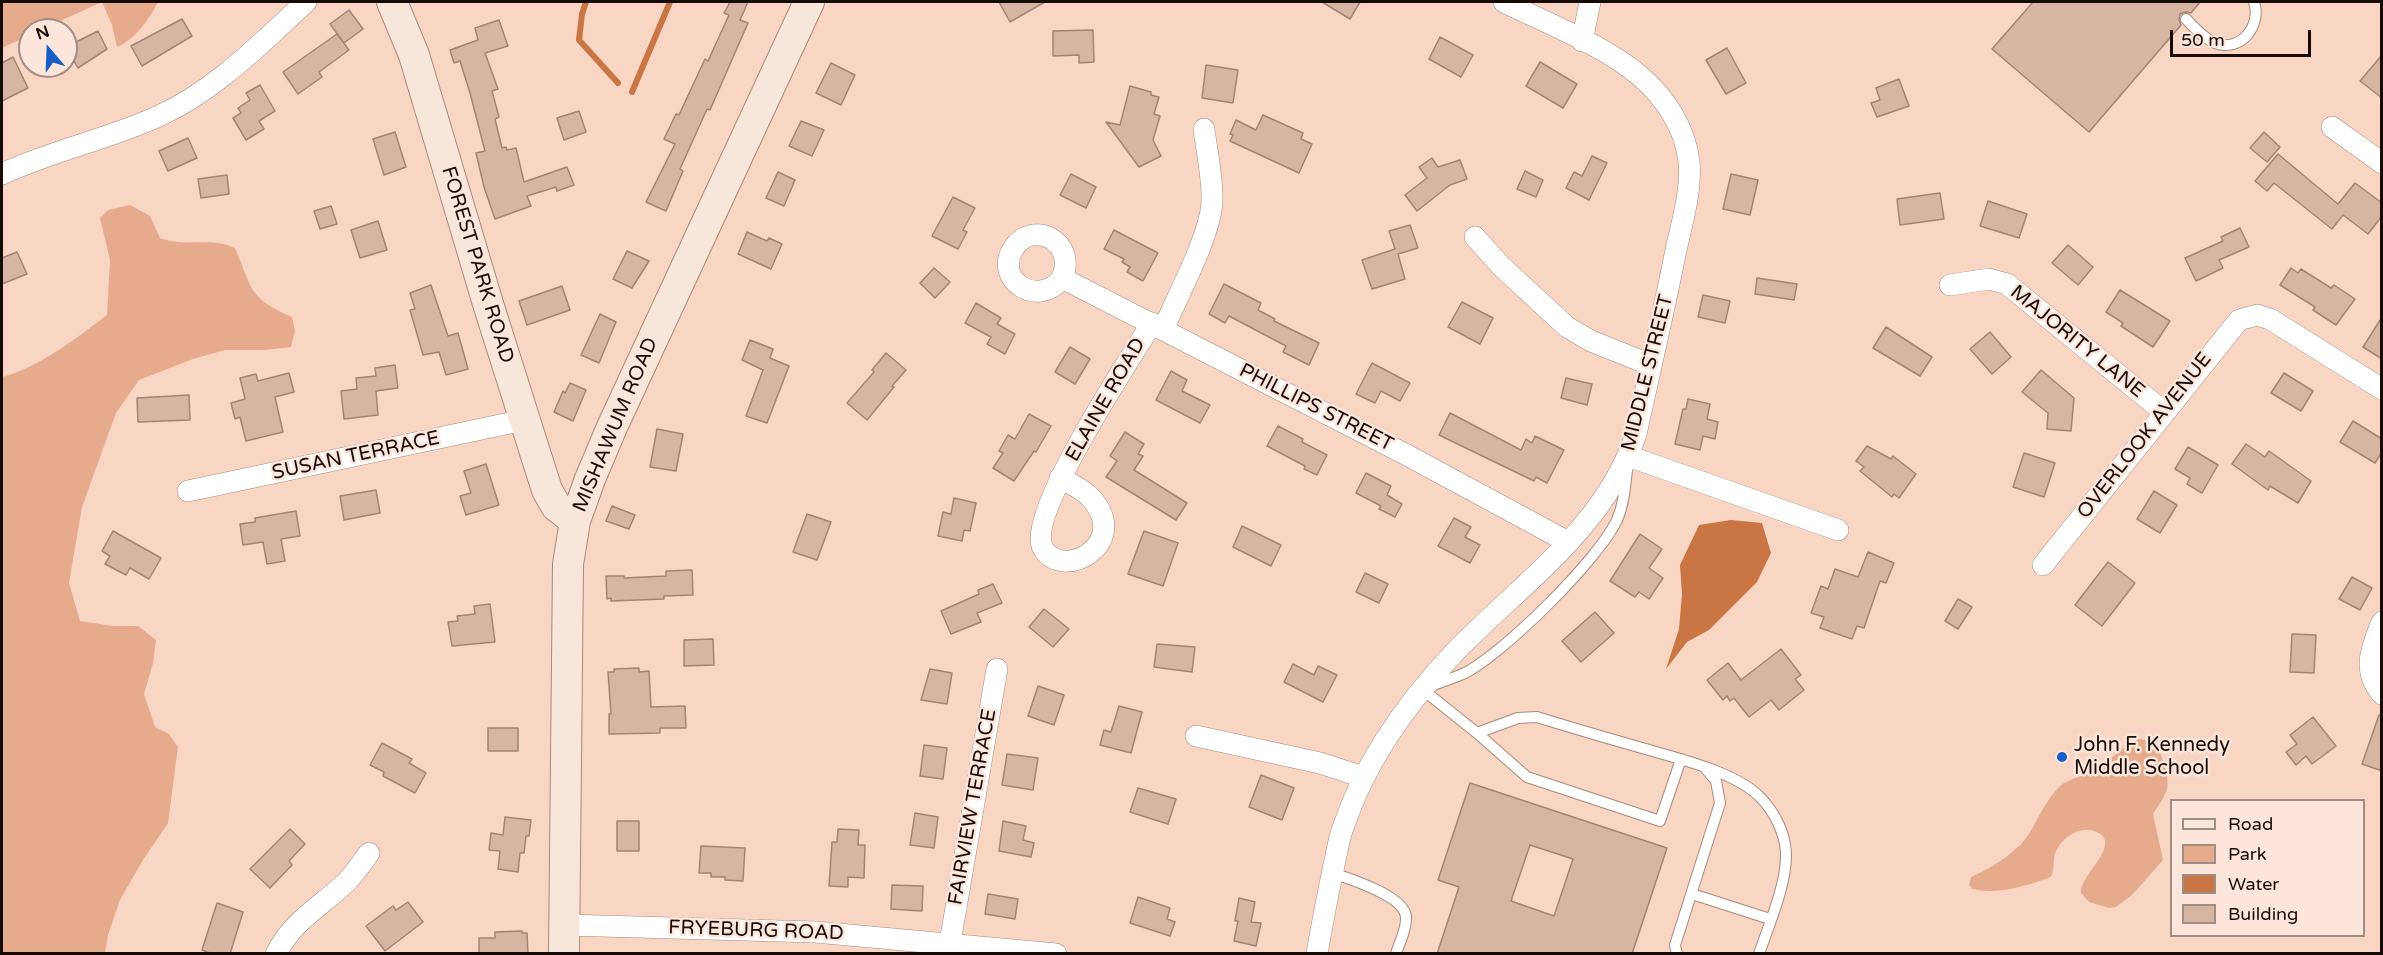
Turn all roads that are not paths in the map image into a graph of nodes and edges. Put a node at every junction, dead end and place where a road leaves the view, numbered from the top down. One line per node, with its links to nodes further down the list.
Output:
1 (306, 2): 12 (street)
2 (392, 2): 20 (main road, FOREST PARK ROAD)
3 (809, 2): 24 (main road, MISHAWUM ROAD)
4 (1504, 2): 8 (street, MIDDLE STREET)
5 (1590, 2): 8 (street)
6 (2254, 2): 7 (lane)
7 (2186, 19)
8 (1582, 41): 17 (street, MIDDLE STREET)
9 (2332, 127): 11 (street)
10 (1204, 129): 16 (street, ELAINE ROAD)
11 (2382, 163)
12 (2, 174)
13 (1475, 237): 17 (street)
14 (1062, 278): 16 (street, PHILLIPS STREET)
15 (1950, 285): 19 (street, MAJORITY LANE)
16 (1158, 326): 22 (street, ELAINE ROAD); 26 (street, PHILLIPS STREET)
17 (1651, 365): 21 (street, MIDDLE STREET)
18 (2382, 389): 19 (street, OVERLOOK AVENUE)
19 (2164, 412): 27 (street, OVERLOOK AVENUE)
20 (524, 420): 23 (street, SUSAN TERRACE); 24 (main road, FOREST PARK ROAD)
21 (1628, 456): 25 (street); 26 (street, MIDDLE STREET); 30 (lane)
22 (1060, 478)
23 (188, 491)
24 (575, 521): 41 (main road, MISHAWUM ROAD)
25 (1838, 530)
26 (1569, 542): 30 (street, MIDDLE STREET)
27 (2043, 565)
28 (2382, 622): 31 (street)
29 (998, 669): 42 (street, FAIRVIEW TERRACE)
30 (1422, 689): 32 (lane); 36 (street, MIDDLE STREET)
31 (2382, 694)
32 (1477, 733): 34 (lane); 34 (lane)
33 (1196, 736): 36 (street)
34 (1681, 759): 35 (lane)
35 (1702, 765): 39 (lane); 40 (lane)
36 (1363, 777): 38 (street, MIDDLE STREET)
37 (369, 853): 44 (street)
38 (1333, 873): 46 (street, MIDDLE STREET); 47 (lane)
39 (1692, 894): 40 (lane); 43 (lane)
40 (1770, 919): 48 (lane)
41 (564, 939): 42 (street, FRYEBURG ROAD)
42 (949, 949): 45 (street, FRYEBURG ROAD)
43 (1674, 953)
44 (276, 954)
45 (1056, 954)
46 (1317, 954)
47 (1396, 954)
48 (1759, 954)

